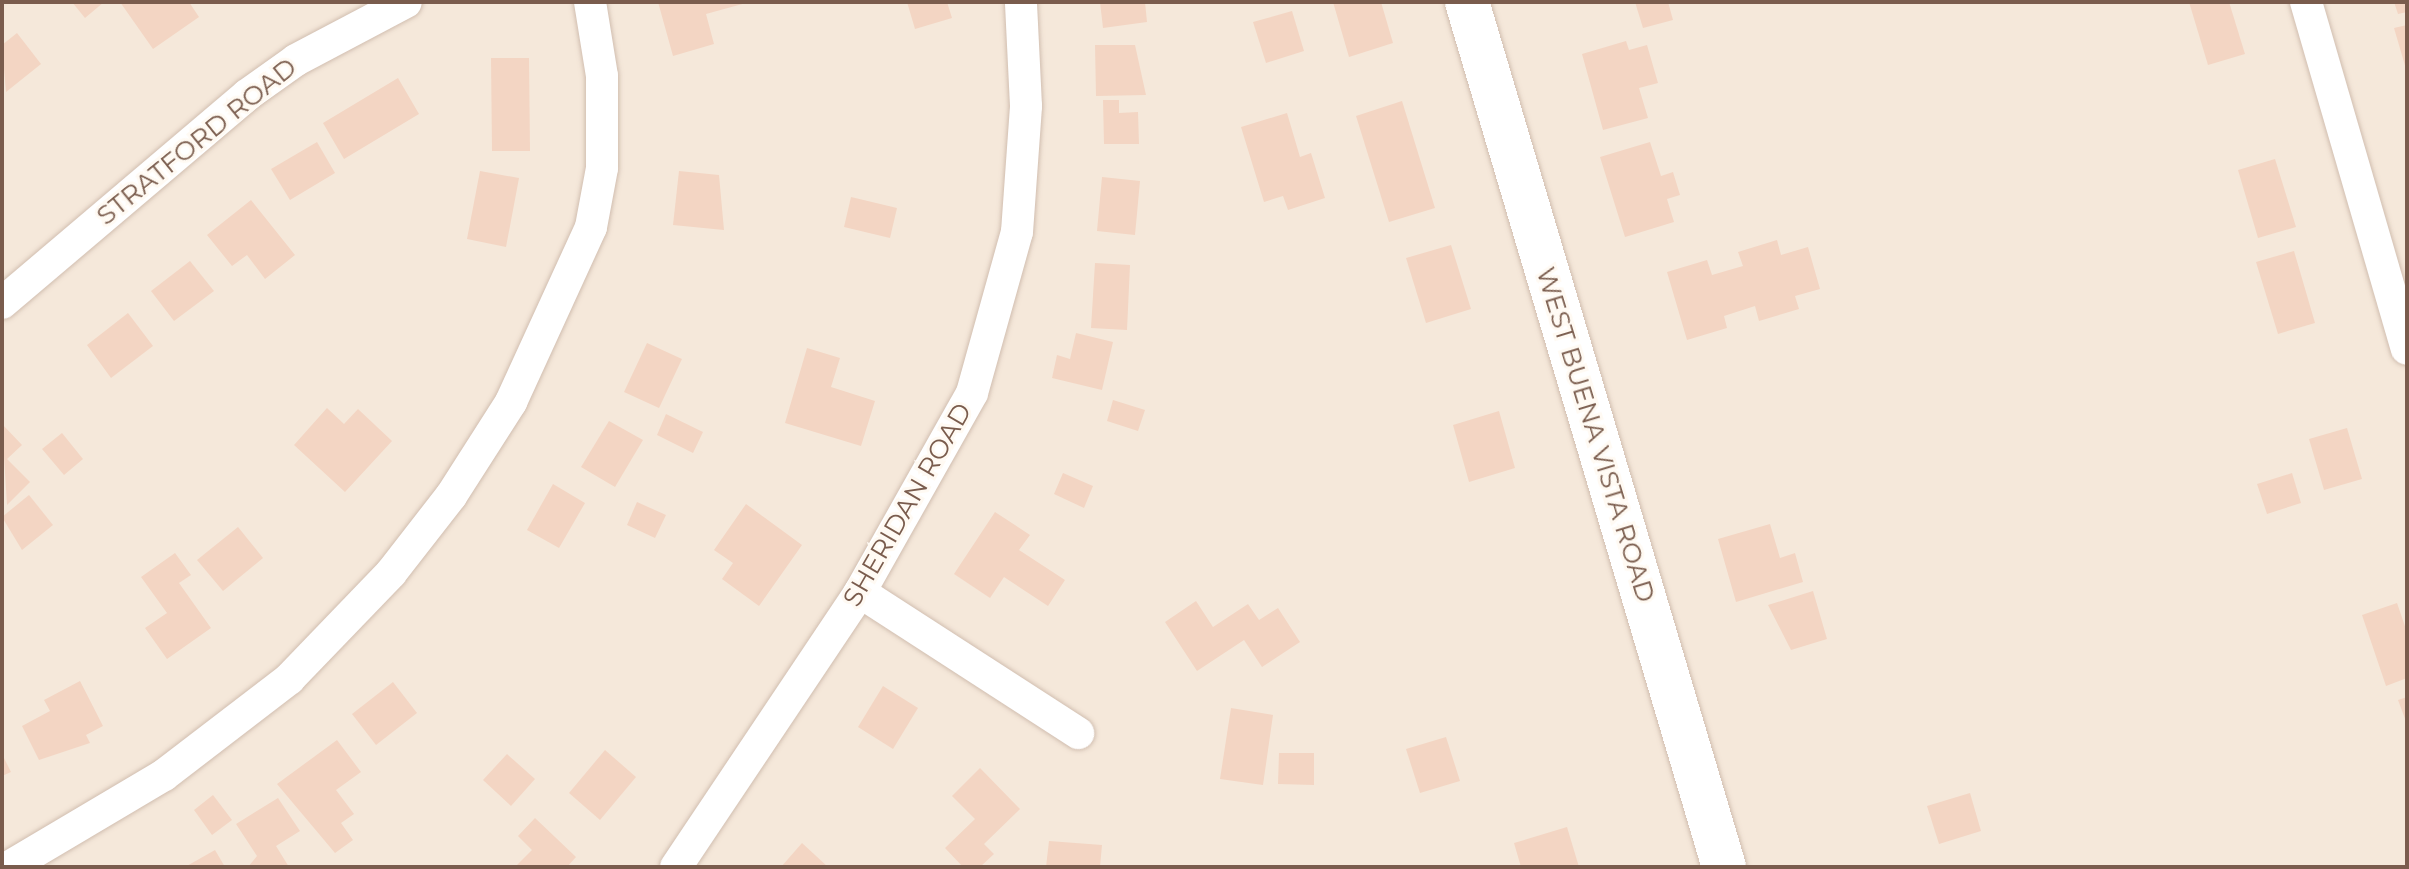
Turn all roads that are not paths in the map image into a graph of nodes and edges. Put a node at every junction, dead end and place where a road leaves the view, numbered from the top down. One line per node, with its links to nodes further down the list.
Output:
1 (406, 2): 6 (street, STRATFORD ROAD)
2 (590, 2): 10 (street)
3 (1021, 2): 8 (street, SHERIDAN ROAD)
4 (1467, 2): 12 (street, WEST BUENA VISTA ROAD)
5 (2306, 2): 7 (street)
6 (2, 303)
7 (2407, 349)
8 (860, 592): 9 (street); 11 (street, SHERIDAN ROAD)
9 (1078, 733)
10 (9, 867)
11 (676, 867)
12 (1724, 867)

